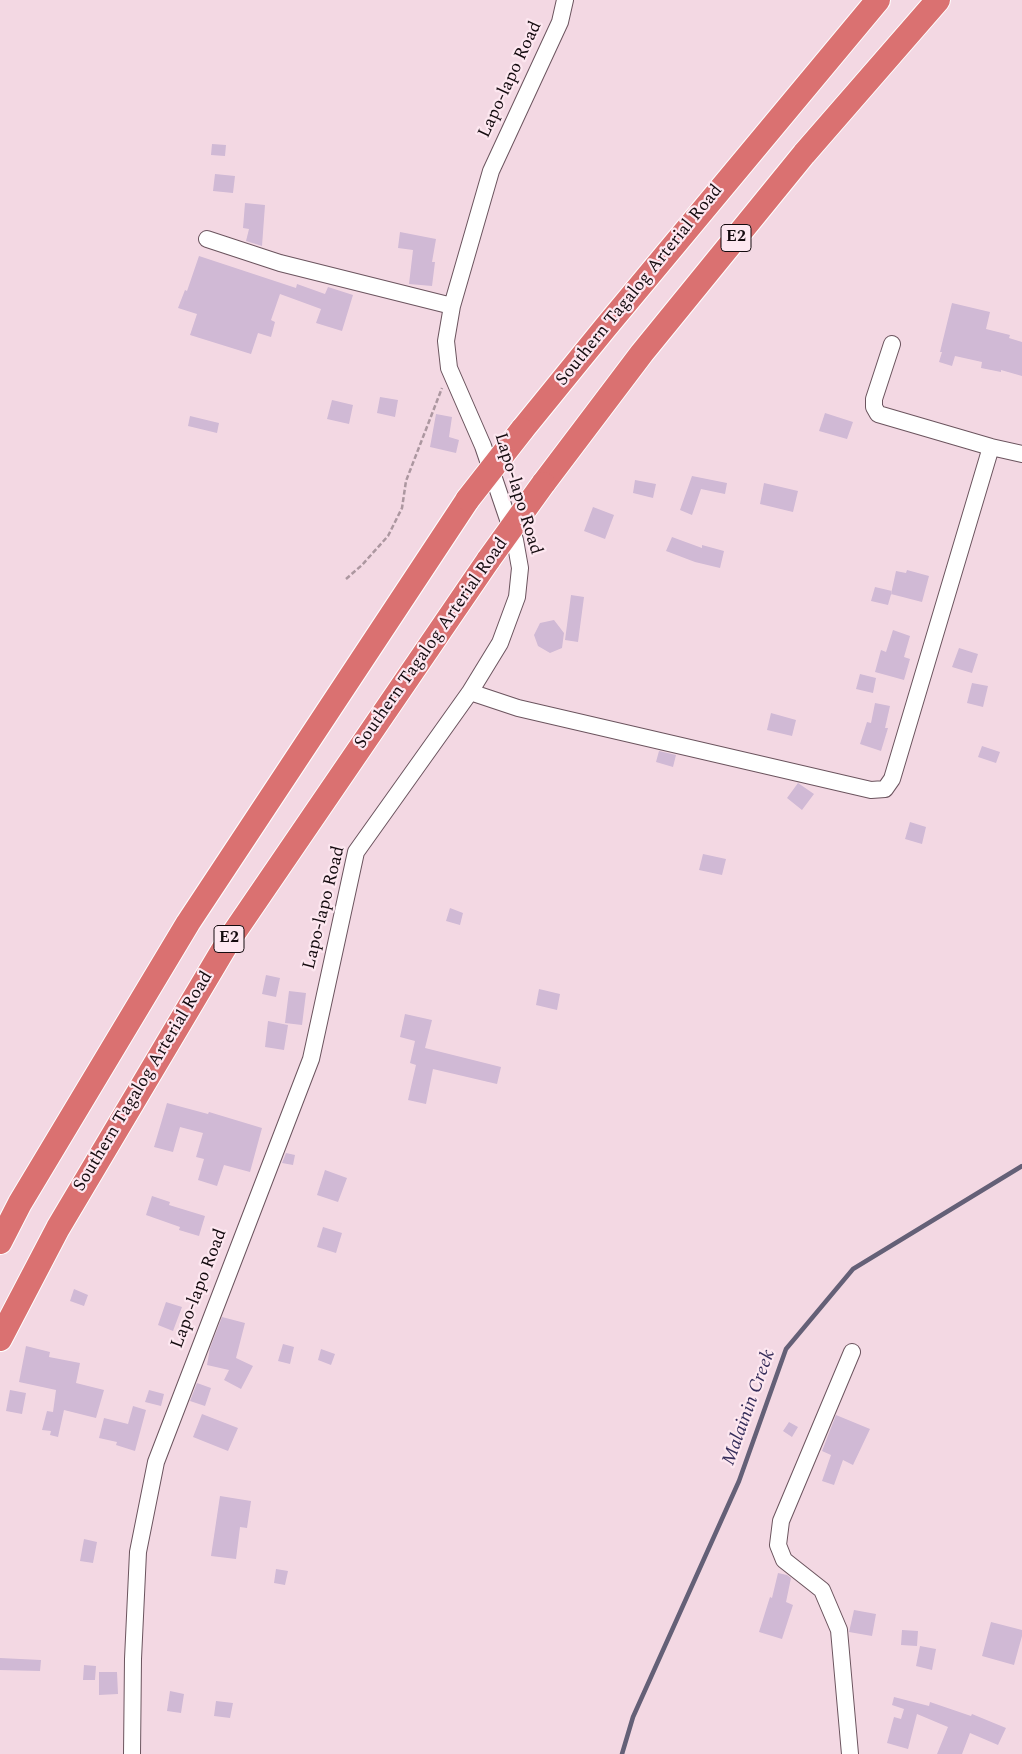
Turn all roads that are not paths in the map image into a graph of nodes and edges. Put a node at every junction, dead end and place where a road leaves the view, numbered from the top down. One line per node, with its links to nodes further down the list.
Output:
1 (565, 0): 5 (street, Lapo-lapo Road)
2 (878, 0): 10 (highway, Southern Tagalog Arterial Road / E2, bridge)
3 (938, 0): 11 (highway, Southern Tagalog Arterial Road / E2, bridge)
4 (206, 239): 5 (street)
5 (452, 306): 9 (street, Lapo-lapo Road)
6 (892, 344): 7 (street)
7 (991, 447): 8 (street); 9 (street)
8 (1022, 454)
9 (470, 692): 13 (street, Lapo-lapo Road)
10 (0, 1242)
11 (0, 1339)
12 (852, 1352): 14 (street)
13 (132, 1754)
14 (850, 1754)

